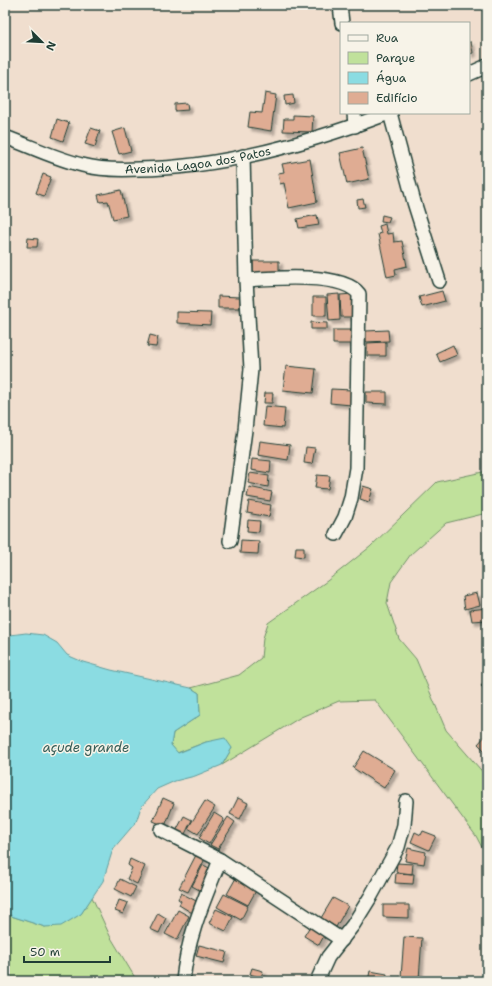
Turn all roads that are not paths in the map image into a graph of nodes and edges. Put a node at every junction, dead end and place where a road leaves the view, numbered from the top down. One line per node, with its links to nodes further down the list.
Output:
1 (340, 5): 2 (street)
2 (342, 22)
3 (487, 66): 4 (street)
4 (470, 74)
5 (384, 114): 7 (street, Avenida Lagoa dos Patos)
6 (390, 114): 11 (street)
7 (354, 119): 9 (street, Avenida Lagoa dos Patos)
8 (5, 137): 9 (street, Avenida Lagoa dos Patos)
9 (243, 156): 10 (street)
10 (246, 280): 12 (street); 13 (street)
11 (439, 281)
12 (336, 534)
13 (230, 541)
14 (406, 801): 17 (street)
15 (162, 830): 16 (street)
16 (220, 860): 17 (street); 18 (street)
17 (342, 940): 19 (street)
18 (183, 981)
19 (317, 981)

